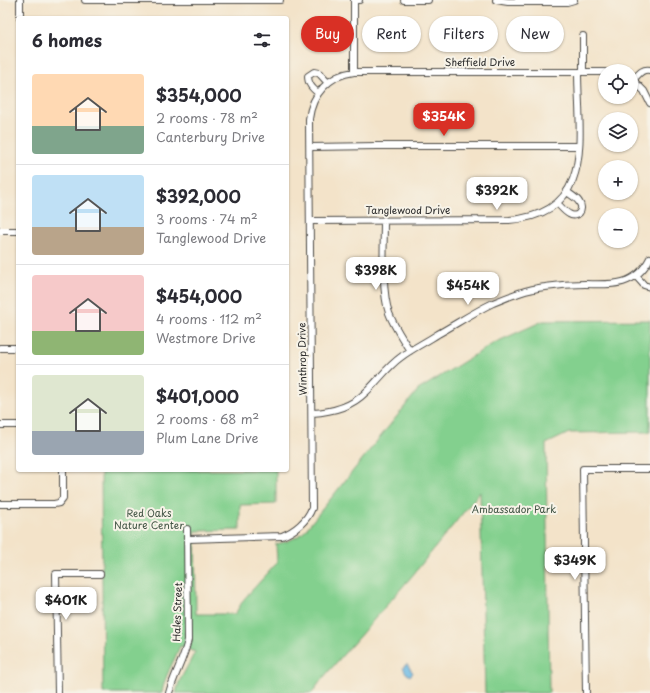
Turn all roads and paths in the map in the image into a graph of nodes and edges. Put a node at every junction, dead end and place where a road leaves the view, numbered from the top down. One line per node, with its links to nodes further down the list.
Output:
1 (20, 0): 10 (street)
2 (85, 0): 3 (street)
3 (280, 0)
4 (354, 0): 5 (street); 13 (street)
5 (358, 0)
6 (404, 0): 7 (street)
7 (428, 0)
8 (499, 0): 9 (street)
9 (574, 0)
10 (20, 16)
11 (583, 36): 14 (street, Tanglewood Drive)
12 (650, 70): 16 (street)
13 (354, 72): 14 (street, Sheffield Drive); 17 (street, Winthrop Drive)
14 (580, 72): 15 (street, Sheffield Drive); 22 (street, Tanglewood Drive)
15 (598, 72)
16 (638, 74)
17 (328, 83): 20 (street, Winthrop Drive); 20 (street)
18 (638, 83): 19 (street)
19 (647, 89): 21 (street)
20 (318, 93): 23 (street, Winthrop Drive)
21 (650, 103)
22 (579, 146): 23 (street); 24 (street, Tanglewood Drive)
23 (310, 147): 27 (street, Winthrop Drive)
24 (567, 192): 25 (street, Tanglewood Drive); 25 (street)
25 (557, 203): 26 (street, Tanglewood Drive)
26 (384, 220): 27 (street, Tanglewood Drive); 36 (street)
27 (310, 221): 37 (street, Winthrop Drive)
28 (0, 231): 29 (street)
29 (16, 231)
30 (650, 258): 31 (street)
31 (648, 267): 32 (street)
32 (636, 276): 33 (street); 36 (street)
33 (650, 287)
34 (0, 348): 35 (street)
35 (16, 348)
36 (410, 351): 37 (street)
37 (312, 412): 44 (street, Winthrop Drive)
38 (0, 425): 39 (street)
39 (16, 425)
40 (650, 469): 48 (street)
41 (63, 472): 42 (street)
42 (0, 504)
43 (188, 529): 44 (street, Hales Street)
44 (188, 539): 47 (street, Hales Street)
45 (100, 574): 46 (street)
46 (58, 693)
47 (169, 693)
48 (586, 693)

